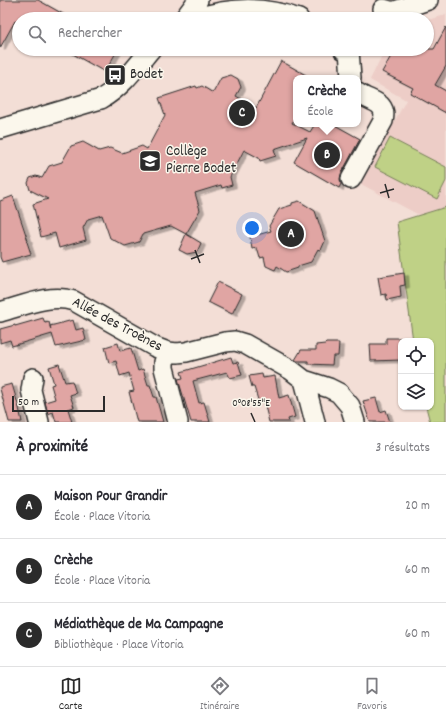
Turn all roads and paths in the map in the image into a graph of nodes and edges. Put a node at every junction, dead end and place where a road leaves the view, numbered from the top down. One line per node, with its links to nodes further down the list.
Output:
1 (198, 0): 4 (street)
2 (429, 0): 3 (street)
3 (383, 9)
4 (192, 12)
5 (220, 12): 6 (street)
6 (274, 12)
7 (145, 56): 11 (street)
8 (349, 56): 9 (street)
9 (351, 75)
10 (361, 95): 12 (street)
11 (0, 129)
12 (351, 180)
13 (0, 312): 14 (street, Allée des Troènes)
14 (168, 352): 16 (street, Allée des Troènes); 18 (street)
15 (32, 378): 17 (street)
16 (304, 380): 19 (street); 20 (street)
17 (39, 422)
18 (178, 422)
19 (315, 422)
20 (354, 422)

